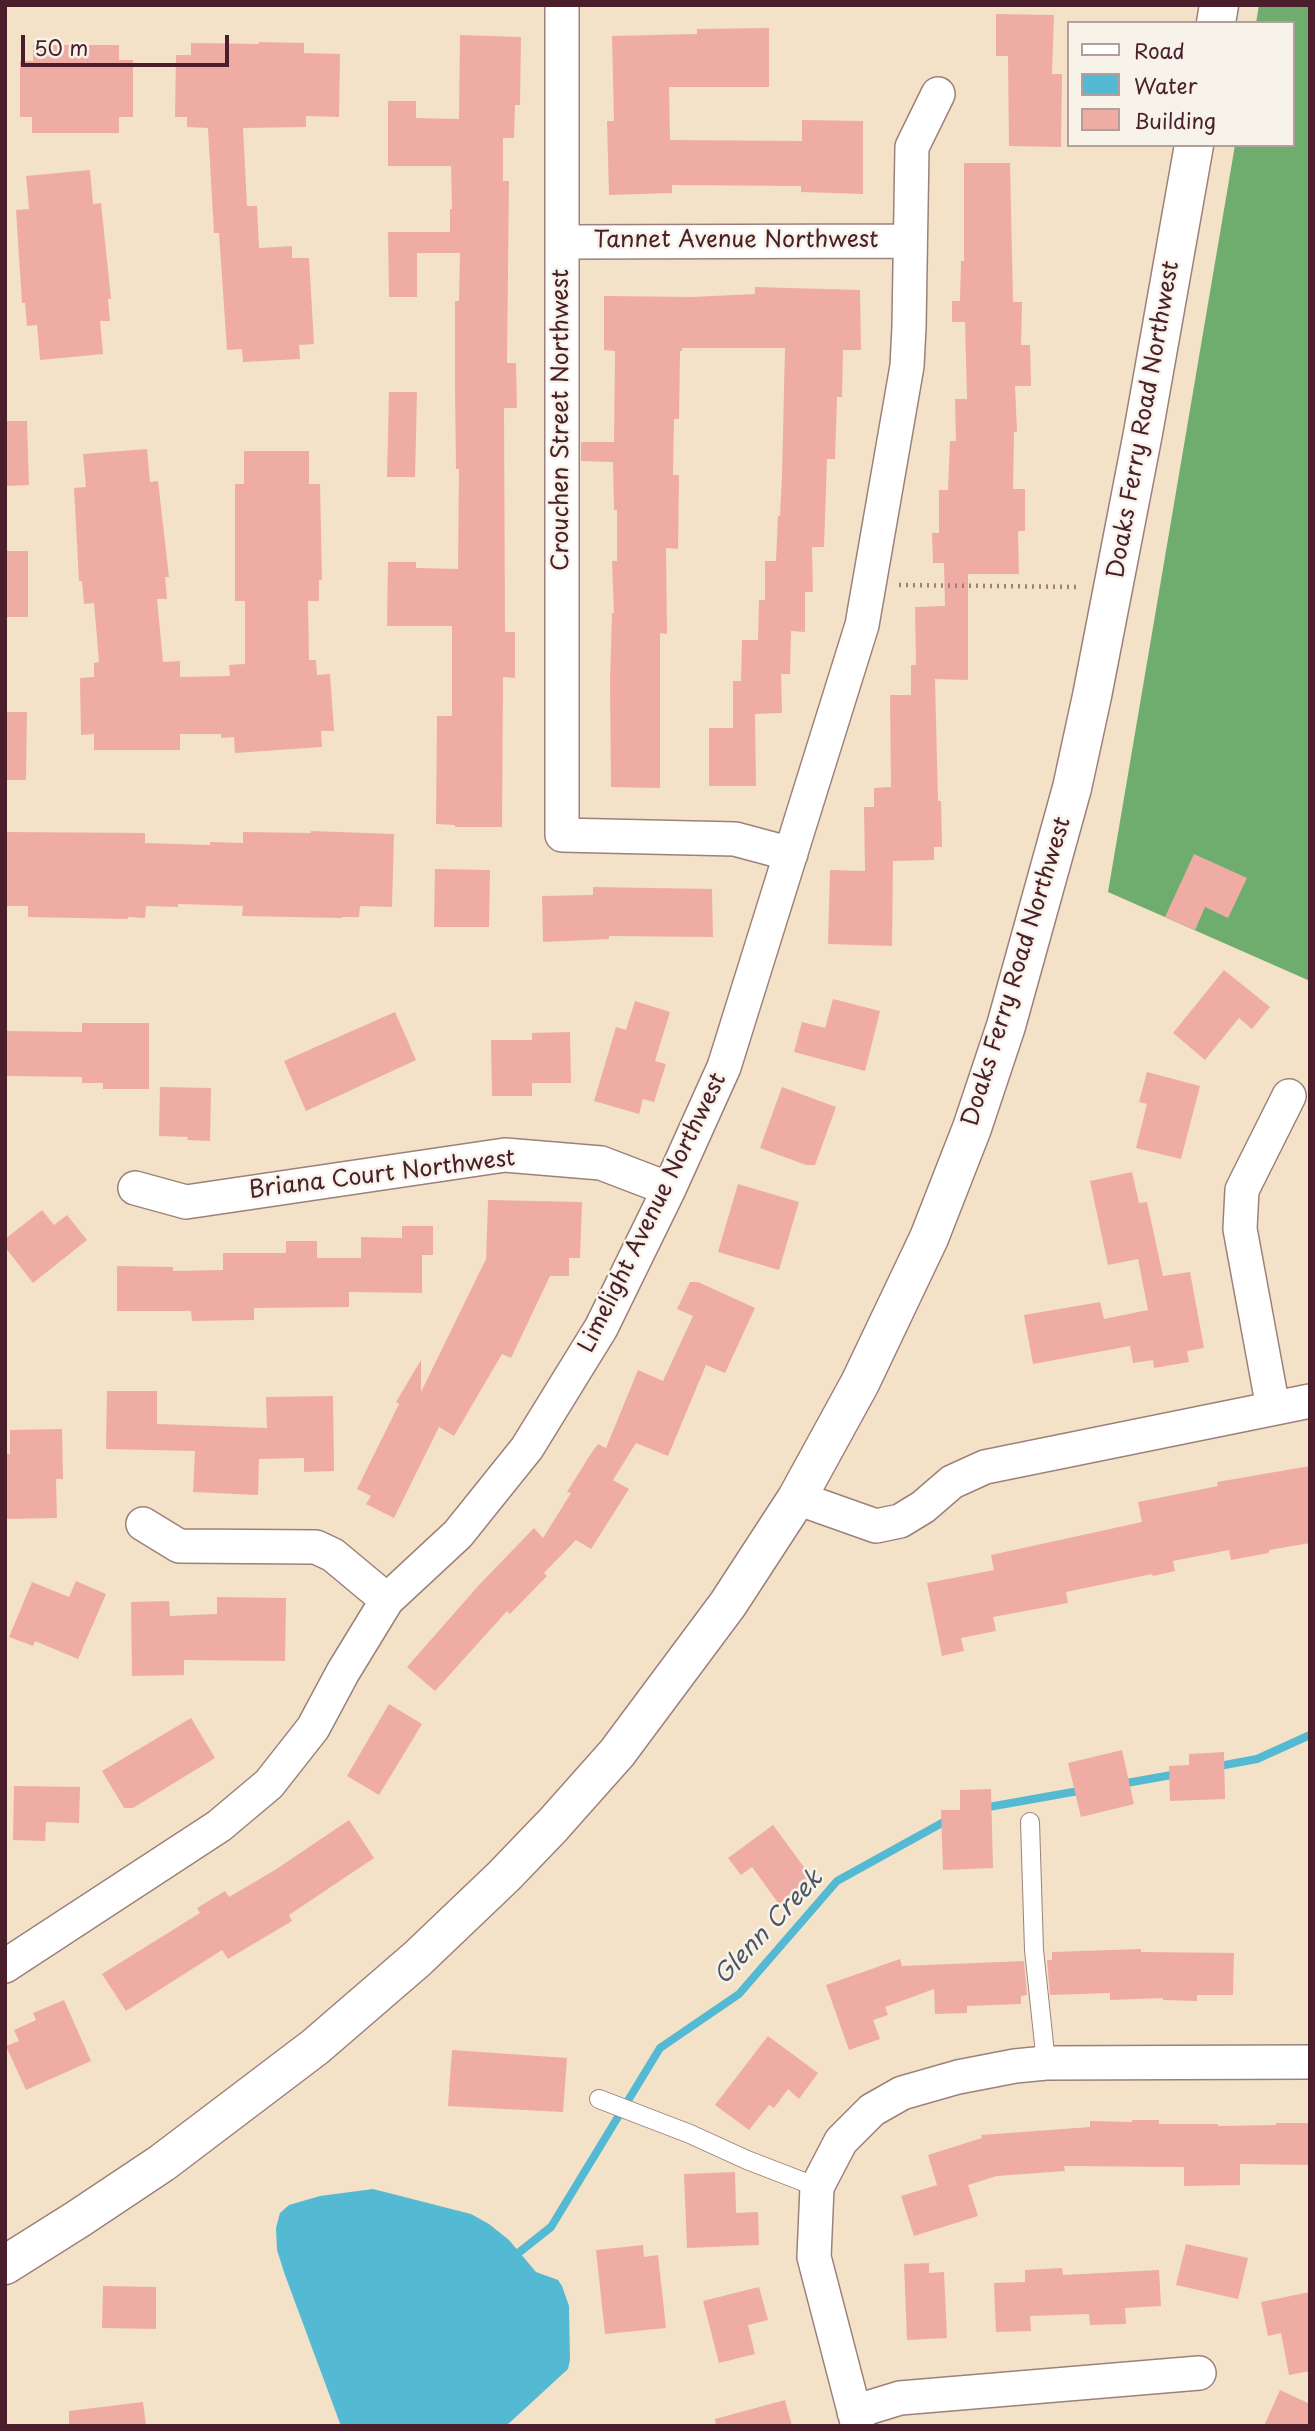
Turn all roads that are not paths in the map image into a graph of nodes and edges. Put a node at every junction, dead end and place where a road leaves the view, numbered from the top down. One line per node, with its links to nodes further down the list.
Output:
1 (562, 5): 5 (street, Crouchen Street Northwest)
2 (938, 94): 4 (street, Limelight Avenue Northwest)
3 (1194, 147): 12 (main road, Doaks Ferry Road Northwest)
4 (910, 241): 5 (street, Tannet Avenue Northwest); 6 (street, Limelight Avenue Northwest)
5 (562, 242): 6 (street, Crouchen Street Northwest)
6 (791, 854): 9 (street, Limelight Avenue Northwest)
7 (1289, 1096): 11 (street)
8 (135, 1188): 9 (street, Briana Court Northwest)
9 (669, 1189): 14 (street, Limelight Avenue Northwest)
10 (1310, 1401): 11 (street)
11 (1273, 1408): 12 (street)
12 (797, 1498): 21 (main road, Doaks Ferry Road Northwest)
13 (143, 1524): 14 (street)
14 (387, 1600): 16 (street, Limelight Avenue Northwest)
15 (1030, 1822): 18 (lane)
16 (5, 1966)
17 (1310, 2062): 18 (street)
18 (1046, 2063): 20 (street)
19 (599, 2099): 20 (lane)
20 (817, 2187): 23 (street)
21 (5, 2264)
22 (1199, 2372): 23 (street)
23 (856, 2419)

